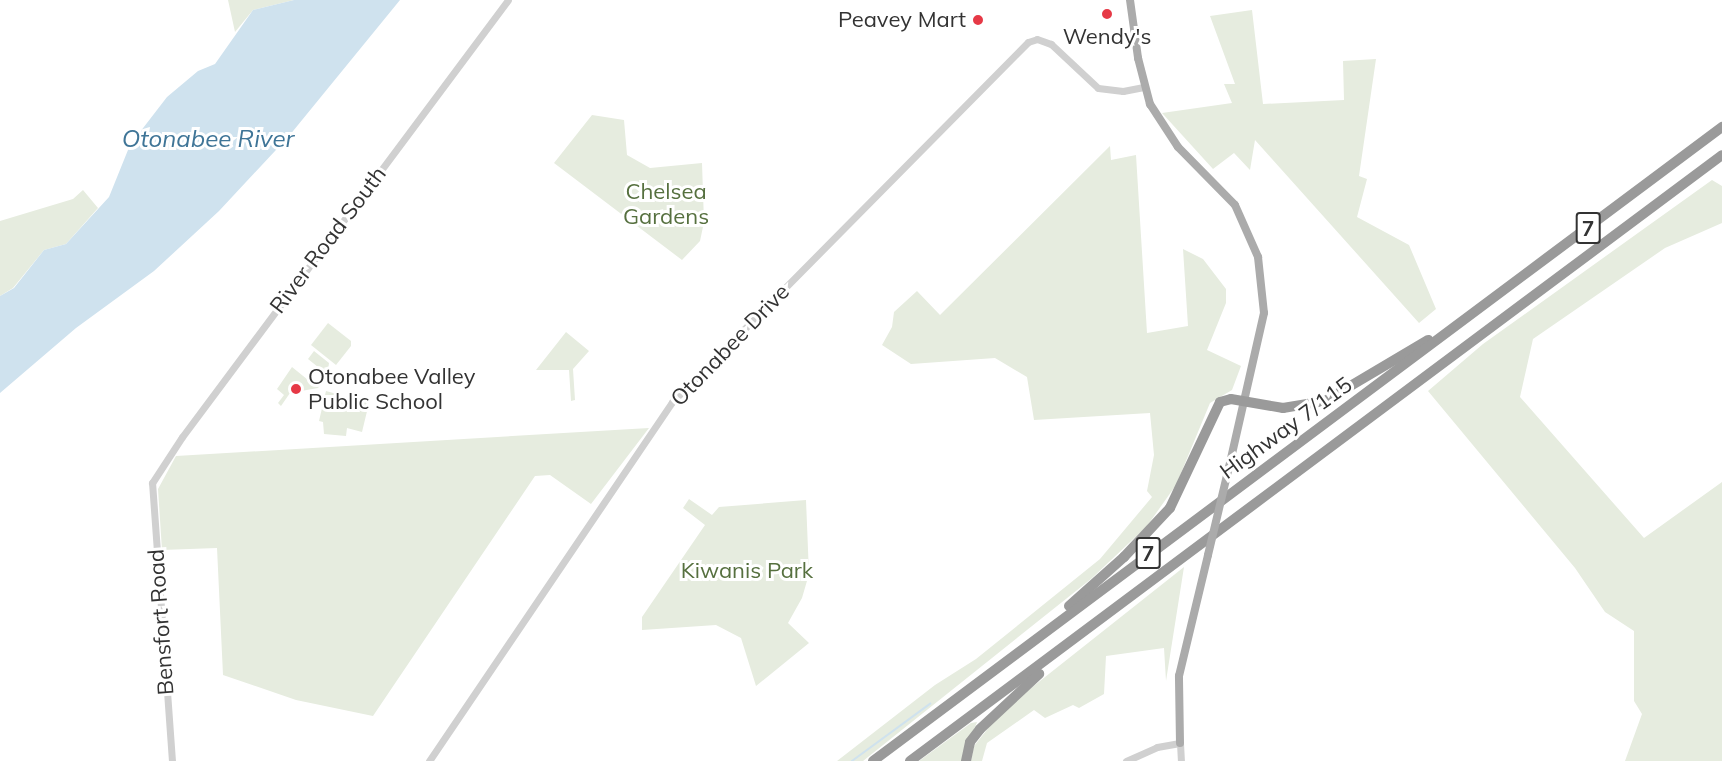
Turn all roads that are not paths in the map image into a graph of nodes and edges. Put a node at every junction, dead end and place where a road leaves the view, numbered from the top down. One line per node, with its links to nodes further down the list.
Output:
1 (508, 0): 8 (street, River Road South)
2 (1130, 0): 3 (main road)
3 (1144, 87): 7 (main road); 13 (street, Otonabee Drive)
4 (1722, 127): 6 (highway, Highway 7/115 / 7)
5 (1722, 155): 9 (highway, Highway 7/115 / 7)
6 (1423, 347): 7 (highway); 10 (highway, Highway 7/115 / 7)
7 (1245, 401): 10 (highway); 11 (main road, bridge)
8 (152, 483): 12 (street, Bensfort Road)
9 (1092, 626): 15 (highway, Highway 7/115 / 7); 16 (highway)
10 (987, 676): 14 (highway, Highway 7/115 / 7)
11 (1180, 743): 17 (street); 18 (street)
12 (172, 761)
13 (429, 761)
14 (873, 761)
15 (910, 761)
16 (966, 761)
17 (1126, 761)
18 (1181, 761)

